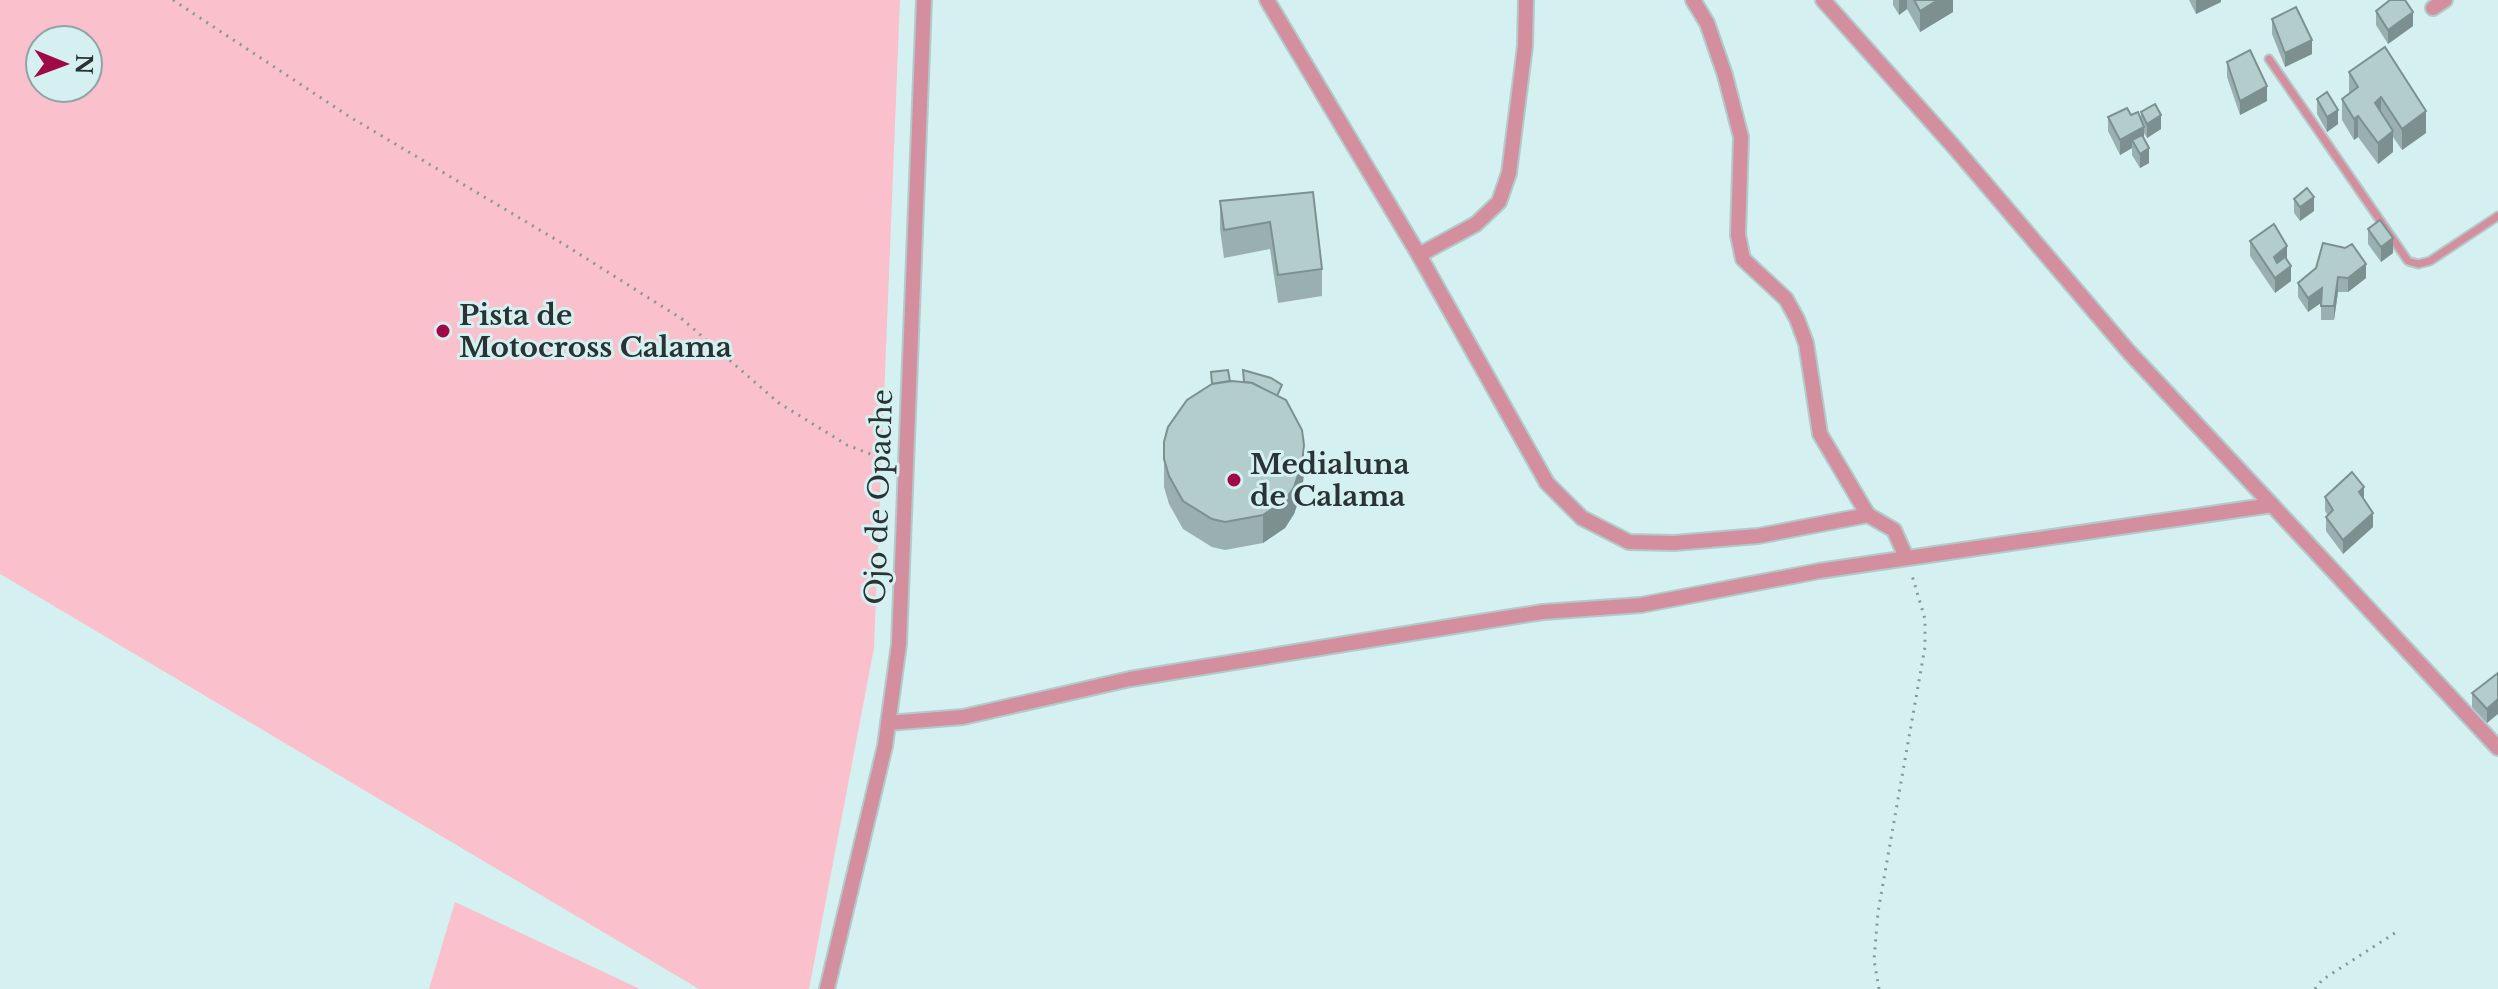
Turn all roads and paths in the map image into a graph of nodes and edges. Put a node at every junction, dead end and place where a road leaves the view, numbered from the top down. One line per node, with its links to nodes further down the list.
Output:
1 (173, 0): 10 (path)
2 (924, 0): 10 (street, Ojo de Opache)
3 (1267, 0): 9 (street)
4 (1526, 0): 9 (street)
5 (1693, 0): 12 (street)
6 (1823, 0): 11 (street)
7 (2269, 59): 8 (lane)
8 (2498, 216)
9 (1419, 255): 12 (street)
10 (906, 464): 14 (street, Ojo de Opache)
11 (2272, 505): 13 (street); 15 (street)
12 (1868, 515): 13 (street)
13 (1906, 557): 14 (street); 18 (path)
14 (888, 723): 17 (street, Ojo de Opache)
15 (2498, 748)
16 (2398, 931): 19 (path)
17 (827, 989)
18 (1879, 989)
19 (2315, 989)

